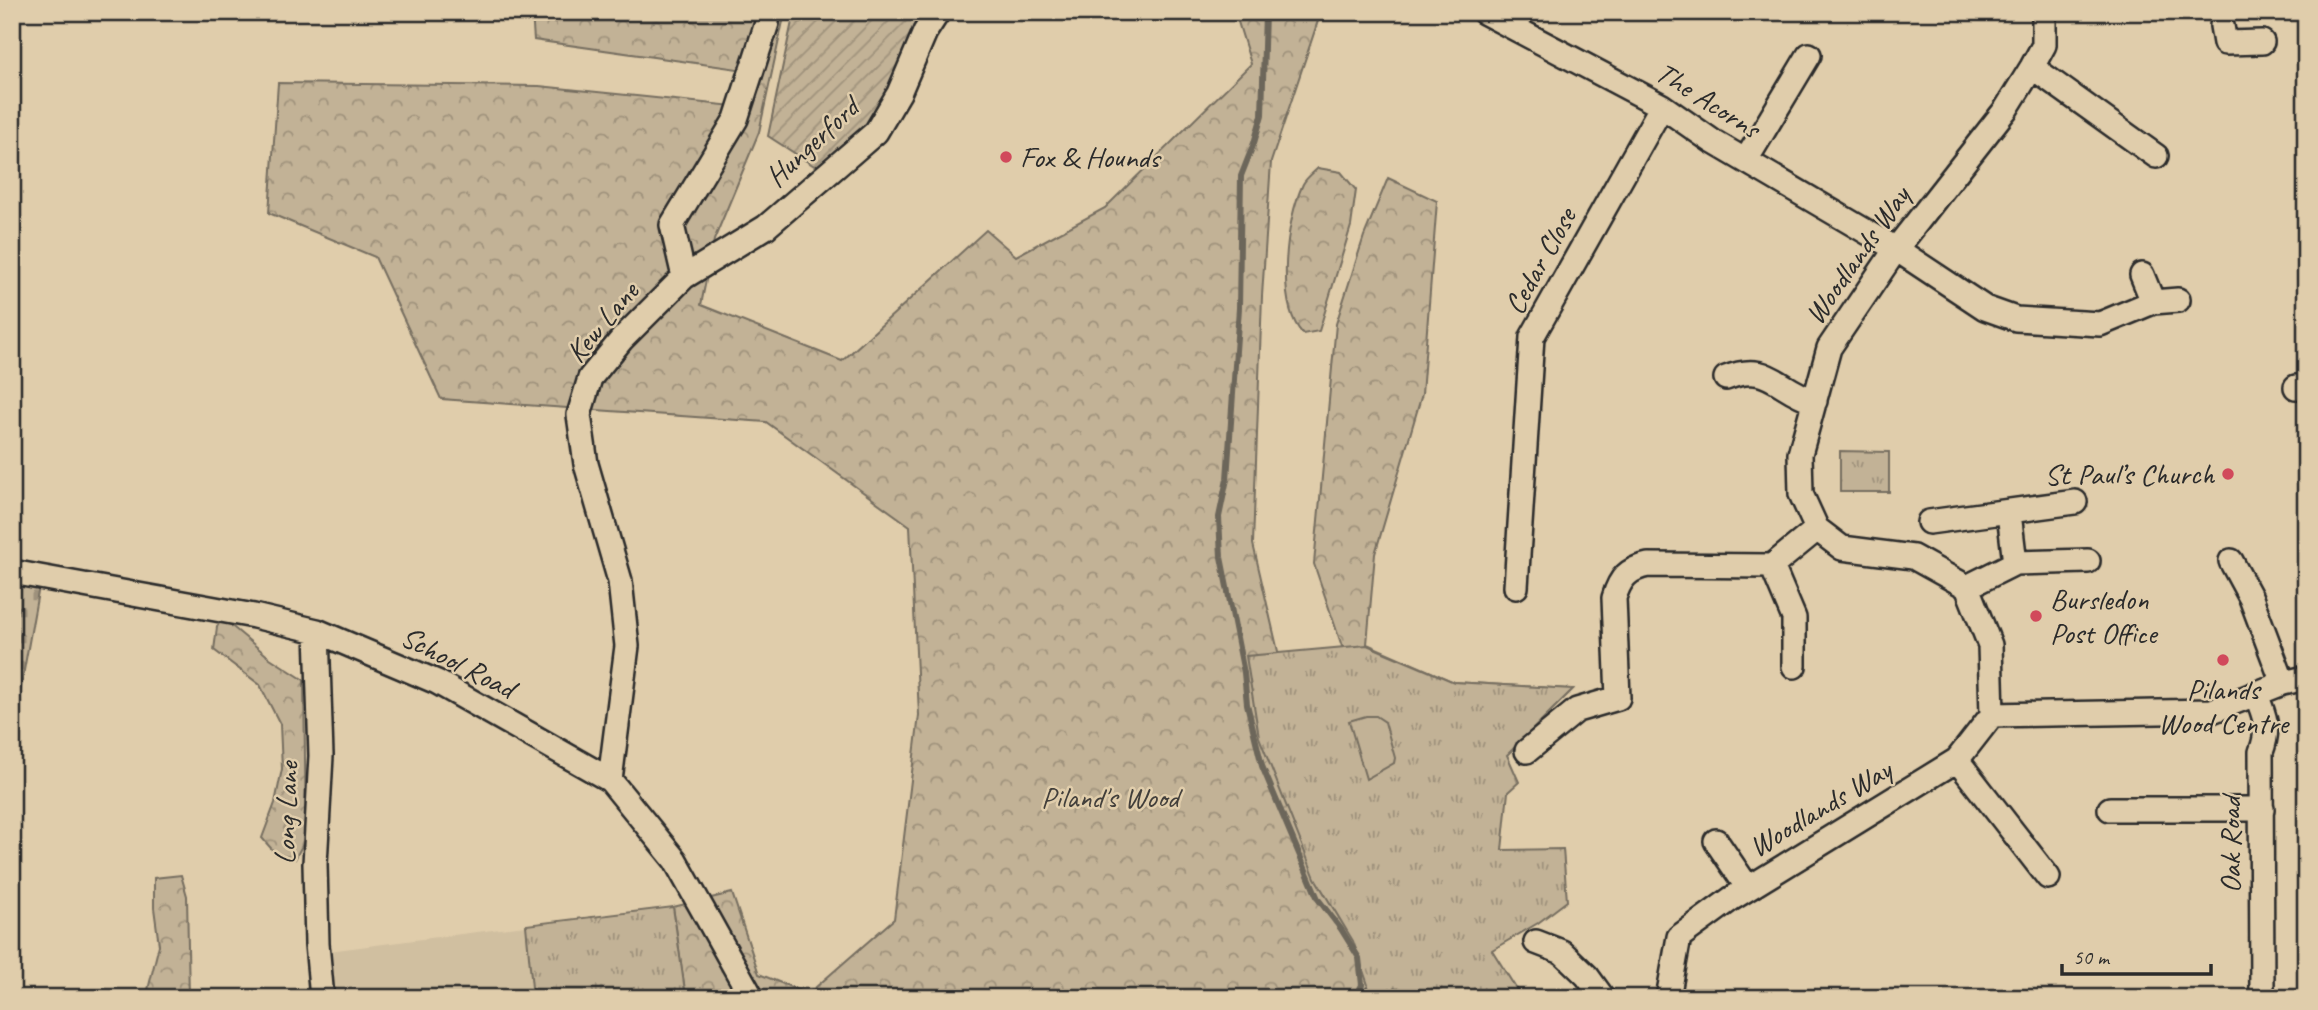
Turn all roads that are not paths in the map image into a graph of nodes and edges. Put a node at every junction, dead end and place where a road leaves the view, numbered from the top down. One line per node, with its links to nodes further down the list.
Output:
1 (767, 12): 14 (street, Kew Lane)
2 (938, 12): 14 (street, Hungerford)
3 (1484, 12): 9 (street, The Acorns)
4 (2044, 12): 8 (street, Woodlands Way)
5 (2222, 26): 6 (street)
6 (2262, 42)
7 (1810, 55): 11 (street)
8 (2032, 67): 10 (street); 12 (street, Woodlands Way)
9 (1662, 106): 11 (street, The Acorns); 28 (street, Cedar Close)
10 (2156, 156)
11 (1746, 160): 12 (street, The Acorns)
12 (1896, 249): 16 (street, The Acorns); 18 (street, Woodlands Way)
13 (2142, 275): 16 (street)
14 (684, 277): 38 (street, Kew Lane)
15 (2178, 300): 16 (street, The Acorns)
16 (2153, 302)
17 (1726, 379): 18 (street)
18 (1815, 401): 22 (street, Woodlands Way)
19 (2075, 502): 20 (street)
20 (2009, 513): 21 (street); 25 (street)
21 (1929, 522)
22 (1817, 529): 26 (street); 29 (street)
23 (2088, 561): 25 (street)
24 (2231, 561): 33 (street)
25 (2015, 563): 29 (street)
26 (1772, 566): 31 (street); 36 (street)
27 (12, 572): 30 (street, School Road)
28 (1516, 587)
29 (1967, 587): 35 (street)
30 (317, 631): 38 (street, School Road); 45 (street, Long Lane)
31 (1794, 666)
32 (2306, 678): 33 (street)
33 (2283, 683): 34 (street)
34 (2256, 695): 35 (street); 40 (street, Oak Road)
35 (1992, 715): 37 (street, Woodlands Way)
36 (1527, 751)
37 (1957, 760): 42 (street); 43 (street, Woodlands Way)
38 (610, 780): 46 (street, School Road)
39 (2110, 808): 40 (street)
40 (2262, 809): 49 (street, Oak Road)
41 (1716, 841): 43 (street)
42 (2048, 877)
43 (1748, 888): 48 (street, Woodlands Way)
44 (1536, 942): 47 (street)
45 (322, 998)
46 (752, 998)
47 (1602, 998)
48 (1668, 998)
49 (2262, 998)

